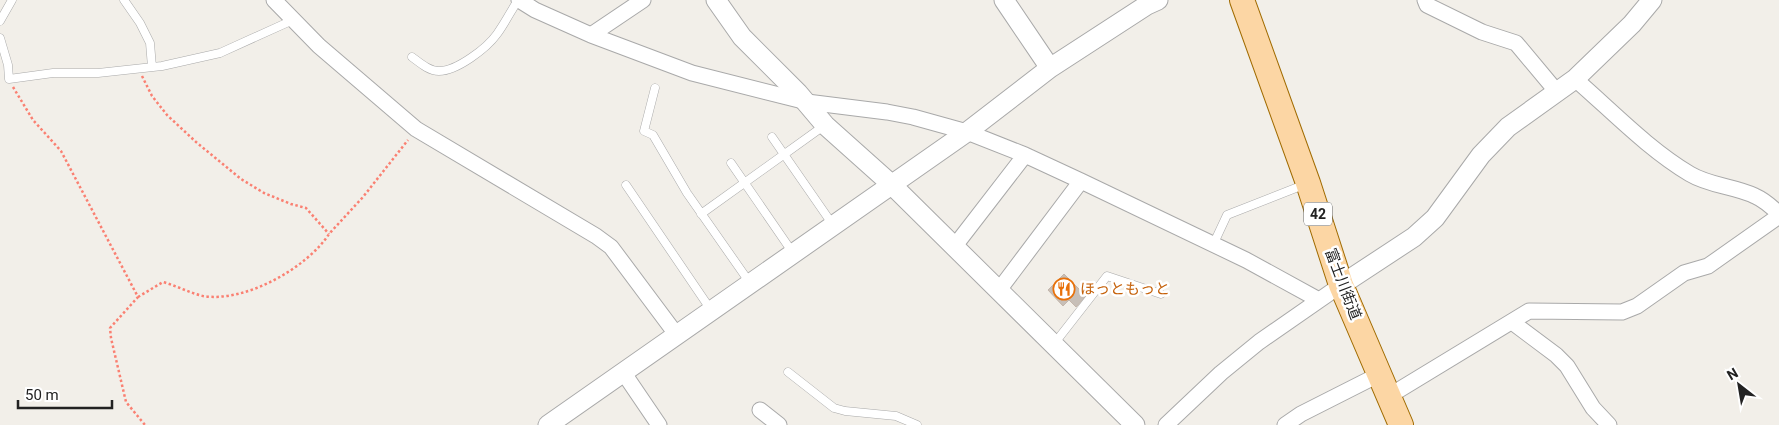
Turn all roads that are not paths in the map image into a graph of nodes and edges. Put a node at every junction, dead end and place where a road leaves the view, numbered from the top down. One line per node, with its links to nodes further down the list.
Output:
1 (12, 0): 13 (lane)
2 (124, 0): 17 (lane)
3 (274, 0): 12 (street)
4 (519, 0): 14 (street); 16 (lane)
5 (643, 0): 14 (street)
6 (716, 0): 22 (street)
7 (1004, 0): 18 (street)
8 (1158, 0): 18 (street)
9 (1242, 0): 31 (main road, 富士川街道 / 42)
10 (1425, 0): 21 (street)
11 (1652, 0): 19 (street)
12 (293, 20): 17 (lane); 47 (street)
13 (0, 21)
14 (591, 35): 22 (street)
15 (0, 38): 17 (lane)
16 (412, 57)
17 (152, 67)
18 (1050, 68): 24 (street)
19 (1575, 80): 21 (street); 35 (street)
20 (656, 88): 34 (lane)
21 (1557, 92): 41 (street)
22 (807, 102): 23 (street); 24 (street)
23 (825, 125): 26 (lane); 32 (street)
24 (967, 132): 27 (street); 32 (street)
25 (772, 137): 26 (lane)
26 (784, 155): 30 (lane); 36 (lane)
27 (1026, 155): 29 (street); 38 (street)
28 (731, 163): 30 (lane)
29 (1081, 181): 37 (street); 42 (street)
30 (744, 183): 34 (lane); 39 (lane)
31 (1308, 183): 37 (lane); 41 (main road, 富士川街道 / 42)
32 (891, 184): 36 (street); 38 (street)
33 (626, 185): 45 (lane)
34 (701, 214): 40 (lane)
35 (1779, 215): 46 (street)
36 (834, 225): 39 (street)
37 (1213, 245): 44 (street)
38 (954, 247): 42 (street)
39 (793, 253): 40 (street)
40 (750, 283): 45 (street)
41 (1341, 285): 44 (street); 51 (main road, 富士川街道 / 42)
42 (998, 290): 48 (street)
43 (1161, 294): 48 (lane)
44 (1319, 300): 59 (street)
45 (712, 310): 47 (street)
46 (1512, 322): 52 (street); 62 (street)
47 (676, 334): 49 (street)
48 (1054, 344): 58 (street)
49 (623, 372): 54 (street); 55 (street)
50 (788, 372): 57 (lane)
51 (1380, 374): 52 (main road, 富士川街道 / 42); 60 (street)
52 (1389, 396): 61 (main road, 富士川街道 / 42)
53 (760, 410): 56 (street)
54 (548, 425)
55 (659, 425)
56 (779, 425)
57 (917, 425)
58 (1135, 425)
59 (1166, 425)
60 (1285, 425)
61 (1401, 425)
62 (1609, 425)

